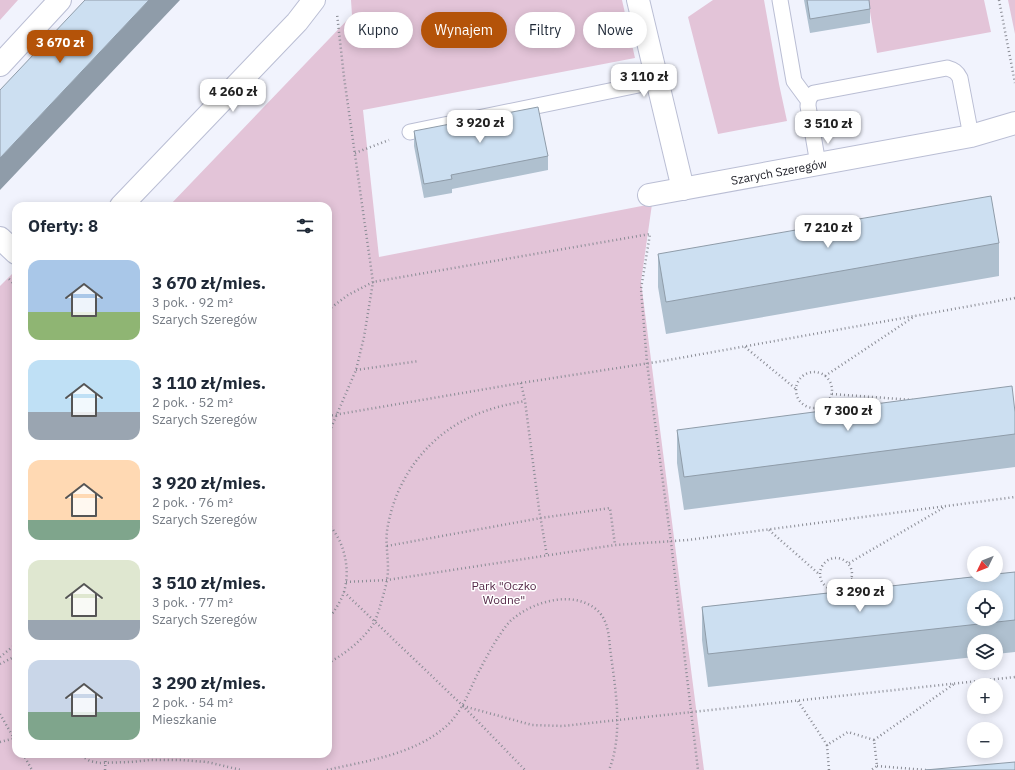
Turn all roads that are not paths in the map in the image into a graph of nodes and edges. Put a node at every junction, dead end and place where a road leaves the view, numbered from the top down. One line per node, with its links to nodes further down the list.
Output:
1 (60, 0): 5 (street)
2 (314, 0): 14 (street)
3 (638, 0): 6 (street)
4 (780, 0): 7 (lane)
5 (0, 65)
6 (658, 81): 9 (lane); 12 (street)
7 (808, 100): 10 (lane); 11 (lane)
8 (1015, 123): 10 (street, Szarych Szeregów)
9 (410, 132)
10 (971, 136): 11 (street, Szarych Szeregów)
11 (818, 164): 12 (street, Szarych Szeregów)
12 (683, 189): 13 (street, Szarych Szeregów)
13 (649, 195)
14 (125, 202)
15 (0, 238): 16 (street)
16 (12, 249)

